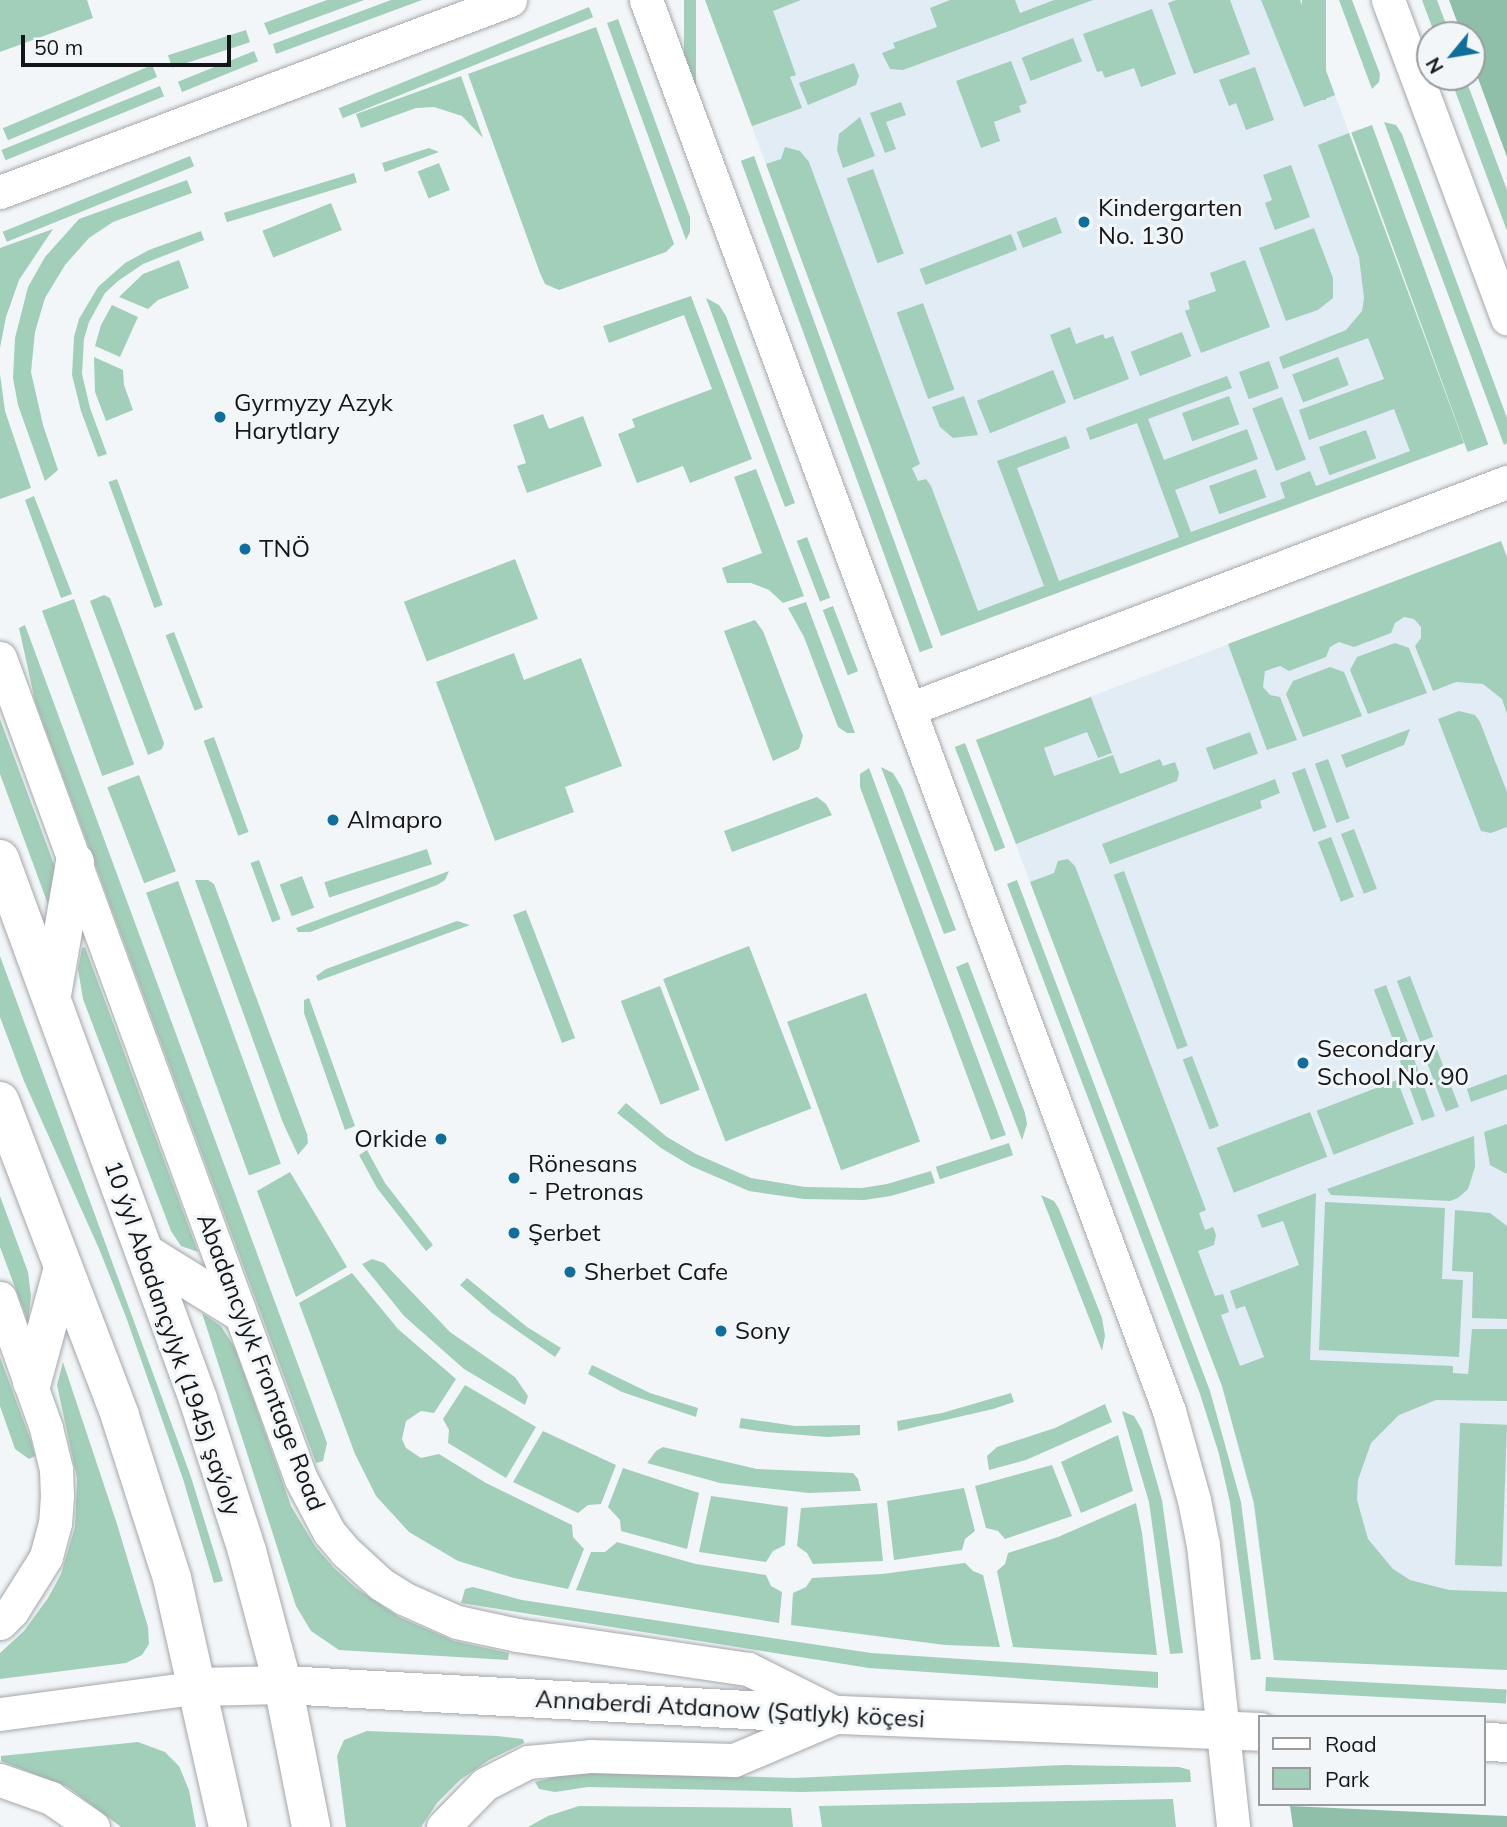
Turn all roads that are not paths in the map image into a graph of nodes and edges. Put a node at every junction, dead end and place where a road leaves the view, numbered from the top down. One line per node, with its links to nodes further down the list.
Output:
1 (510, 0): 4 (street)
2 (646, 0): 8 (street)
3 (1388, 0): 5 (street)
4 (0, 192)
5 (1507, 318)
6 (1507, 482): 8 (street)
7 (0, 657): 10 (street, Abadancylyk Frontage Road)
8 (909, 709): 23 (street)
9 (0, 859): 11 (main road, 10 ýyl Abadançylyk (1945) şaýoly)
10 (75, 862): 11 (main road); 16 (street, Abadancylyk Frontage Road)
11 (52, 998): 13 (main road, 10 ýyl Abadançylyk (1945) şaýoly)
12 (0, 1101): 14 (main road)
13 (145, 1253): 16 (main road); 19 (main road, 10 ýyl Abadançylyk (1945) şaýoly)
14 (63, 1268): 17 (main road); 20 (main road)
15 (0, 1298): 17 (street)
16 (237, 1310): 22 (street, Abadancylyk Frontage Road)
17 (32, 1382): 18 (street)
18 (0, 1623)
19 (283, 1685): 20 (main road, Annaberdi Atdanow (Şatlyk) köçesi); 22 (main road, Annaberdi Atdanow (Şatlyk) köçesi); 29 (main road, 10 ýyl Abadançylyk (1945) şaýoly)
20 (199, 1687): 21 (street); 28 (main road)
21 (0, 1714)
22 (841, 1715): 23 (main road, Annaberdi Atdanow (Şatlyk) köçesi); 30 (street)
23 (1242, 1732): 31 (street)
24 (1486, 1742): 25 (main road)
25 (1507, 1743)
26 (0, 1780): 27 (street)
27 (93, 1827)
28 (228, 1827)
29 (311, 1827)
30 (443, 1827)
31 (1233, 1827)

